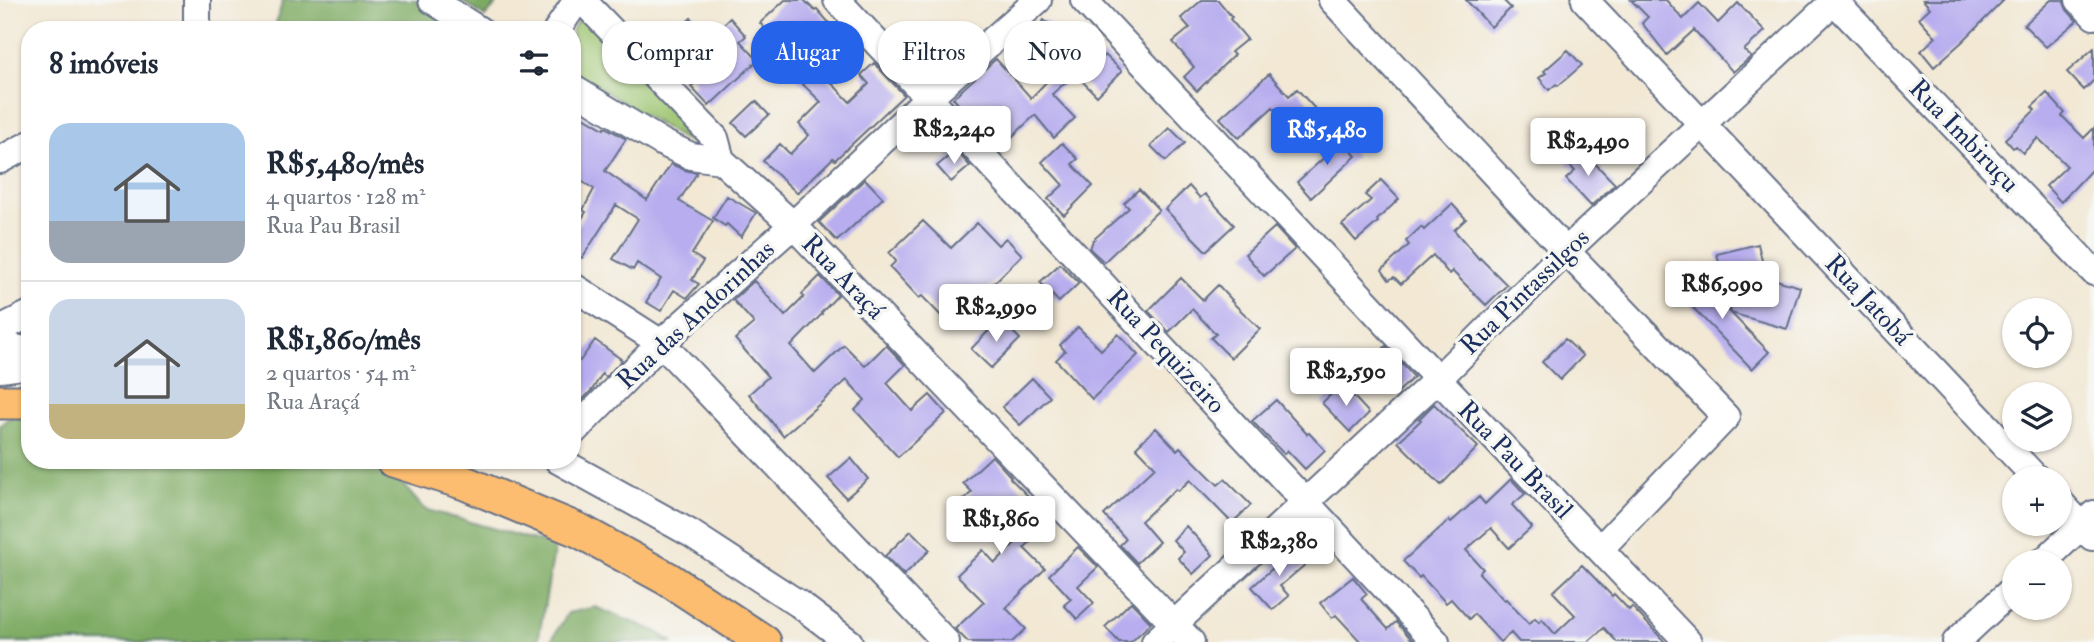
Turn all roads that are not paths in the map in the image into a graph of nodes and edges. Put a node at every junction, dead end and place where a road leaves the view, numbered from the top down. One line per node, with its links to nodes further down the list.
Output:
1 (197, 0): 12 (street)
2 (432, 0): 13 (street)
3 (580, 0): 14 (street); 20 (street)
4 (837, 0): 16 (street, Rua Pequizeiro)
5 (1038, 0): 16 (street, Rua das Andorinhas)
6 (1084, 0): 32 (street, Rua Pau Brasil)
7 (1332, 0): 22 (street)
8 (1585, 0): 17 (street, Rua Jatobá)
9 (1834, 0): 17 (street, Rua Pintassilgos); 23 (street, Rua Imbiruçu)
10 (2079, 0): 11 (street)
11 (2094, 16)
12 (197, 21)
13 (465, 21)
14 (564, 21)
15 (581, 93): 20 (street)
16 (929, 97): 21 (street, Rua das Andorinhas); 39 (street, Rua Pequizeiro)
17 (1702, 125): 22 (street, Rua Pintassilgos); 36 (street, Rua Jatobá)
18 (21, 149): 19 (street)
19 (0, 160)
20 (721, 160): 21 (street, Rua Araçá)
21 (793, 225): 27 (street, Rua das Andorinhas); 45 (street, Rua Araçá)
22 (1566, 251): 32 (street, Rua Pintassilgos); 42 (street)
23 (2094, 272)
24 (581, 292): 27 (street)
25 (21, 318): 26 (street)
26 (0, 329)
27 (661, 343): 35 (street, Rua das Andorinhas); 48 (street)
28 (0, 345): 29 (street)
29 (21, 349)
30 (21, 366): 31 (street)
31 (0, 369)
32 (1438, 379): 39 (street, Rua Pintassilgos); 42 (street, Rua Pau Brasil)
33 (0, 401): 34 (main road)
34 (21, 402)
35 (581, 424)
36 (2025, 466)
37 (421, 469): 46 (main road)
38 (574, 469): 47 (street)
39 (1307, 501): 45 (street, Rua Pintassilgos); 50 (street, Rua Pequizeiro)
40 (2072, 512): 41 (street)
41 (2090, 526): 43 (street)
42 (1600, 549): 51 (street, Rua Pau Brasil)
43 (2059, 550)
44 (2002, 599): 52 (street)
45 (1183, 633): 49 (street, Rua Pintassilgos)
46 (764, 642)
47 (849, 642)
48 (946, 642)
49 (1155, 642)
50 (1436, 642)
51 (1688, 642)
52 (1956, 642)

